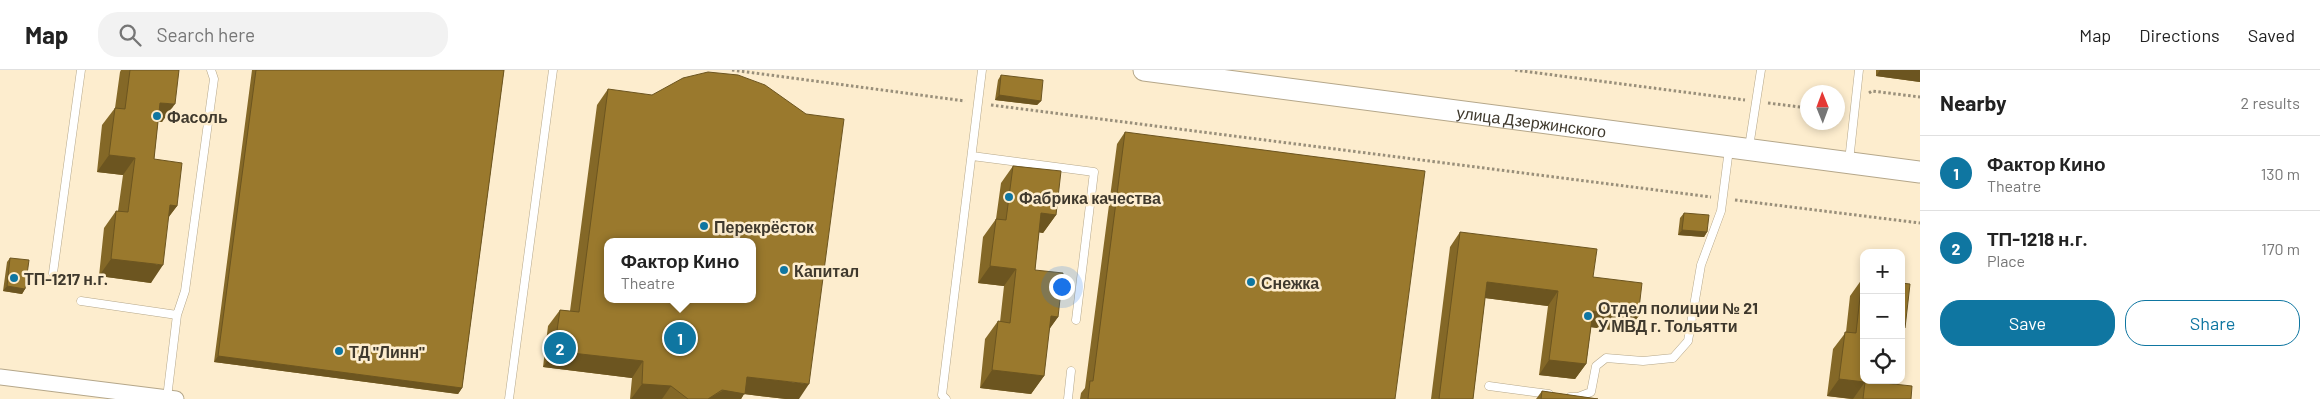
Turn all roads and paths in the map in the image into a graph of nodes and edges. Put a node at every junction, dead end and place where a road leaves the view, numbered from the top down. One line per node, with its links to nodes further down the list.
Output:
1 (81, 70): 21 (lane)
2 (211, 70): 23 (lane)
3 (553, 70): 29 (lane)
4 (732, 70): 12 (path)
5 (982, 70): 12 (lane)
6 (1144, 70): 15 (main road, улица Дзержинского)
7 (1515, 70): 11 (path)
8 (1761, 70): 11 (lane)
9 (1859, 70): 13 (lane)
10 (1920, 97): 13 (path)
11 (1756, 101): 14 (path); 15 (lane)
12 (978, 103): 16 (lane); 19 (path)
13 (1856, 104): 17 (lane)
14 (1800, 107)
15 (1739, 149): 17 (main road, улица Дзержинского); 19 (lane)
16 (972, 156): 24 (lane); 30 (lane)
17 (1849, 163): 18 (main road, улица Дзержинского)
18 (1920, 172)
19 (1723, 198): 20 (path); 27 (lane)
20 (1920, 223)
21 (53, 273)
22 (81, 301): 23 (lane)
23 (177, 315): 28 (lane)
24 (1076, 320)
25 (1071, 371): 31 (lane)
26 (0, 376): 28 (street)
27 (1489, 386)
28 (172, 398)
29 (509, 399)
30 (946, 399)
31 (1068, 399)

